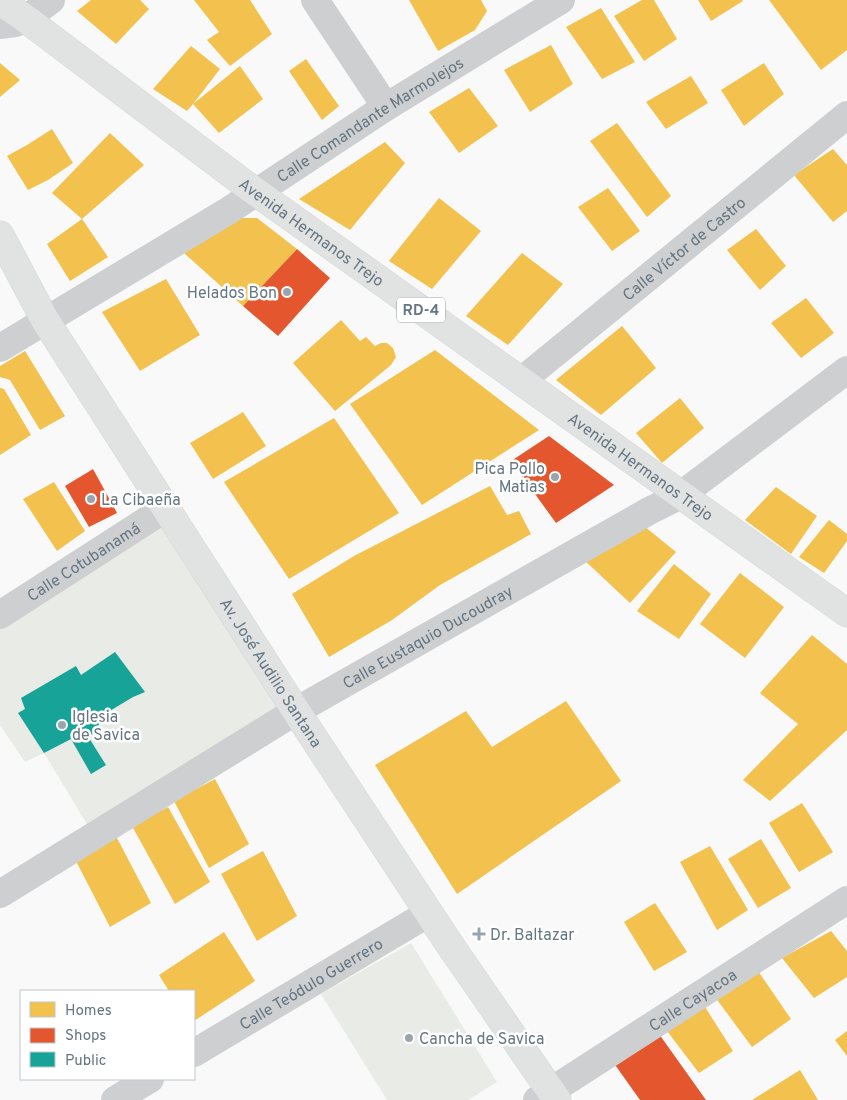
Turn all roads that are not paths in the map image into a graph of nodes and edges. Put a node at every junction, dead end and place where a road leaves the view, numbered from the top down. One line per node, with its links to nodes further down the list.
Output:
1 (50, 0): 6 (street)
2 (315, 0): 7 (street)
3 (561, 0): 5 (street, Calle Comandante Marmolejos)
4 (0, 1): 6 (main road, Avenida Hermanos Trejo / RD-4)
5 (526, 9): 7 (street, Calle Comandante Marmolejos)
6 (13, 22): 9 (main road, Avenida Hermanos Trejo / RD-4)
7 (386, 107): 9 (street, Calle Comandante Marmolejos)
8 (847, 116): 14 (street, Calle Víctor de Castro)
9 (257, 193): 11 (street, Calle Comandante Marmolejos); 14 (main road, Avenida Hermanos Trejo / RD-4)
10 (0, 235): 11 (main road, Av. José Audilio Santana)
11 (45, 320): 12 (street, Calle Comandante Marmolejos); 16 (main road, Av. José Audilio Santana)
12 (0, 348)
13 (847, 370): 15 (street, Calle Eustaquio Ducoudray)
14 (521, 381): 15 (main road, Avenida Hermanos Trejo / RD-4)
15 (681, 495): 17 (main road, Avenida Hermanos Trejo / RD-4); 19 (street, Calle Eustaquio Ducoudray)
16 (166, 508): 18 (street, Calle Cotubanamá); 19 (main road, Av. José Audilio Santana)
17 (845, 610)
18 (0, 615)
19 (296, 711): 20 (street, Calle Eustaquio Ducoudray); 22 (main road, Av. José Audilio Santana)
20 (0, 894)
21 (847, 900): 25 (street, Calle Cayacoa)
22 (428, 913): 23 (street, Calle Teódulo Guerrero); 25 (main road, Av. José Audilio Santana)
23 (195, 1052)
24 (148, 1080): 26 (street)
25 (548, 1097)
26 (115, 1100)

